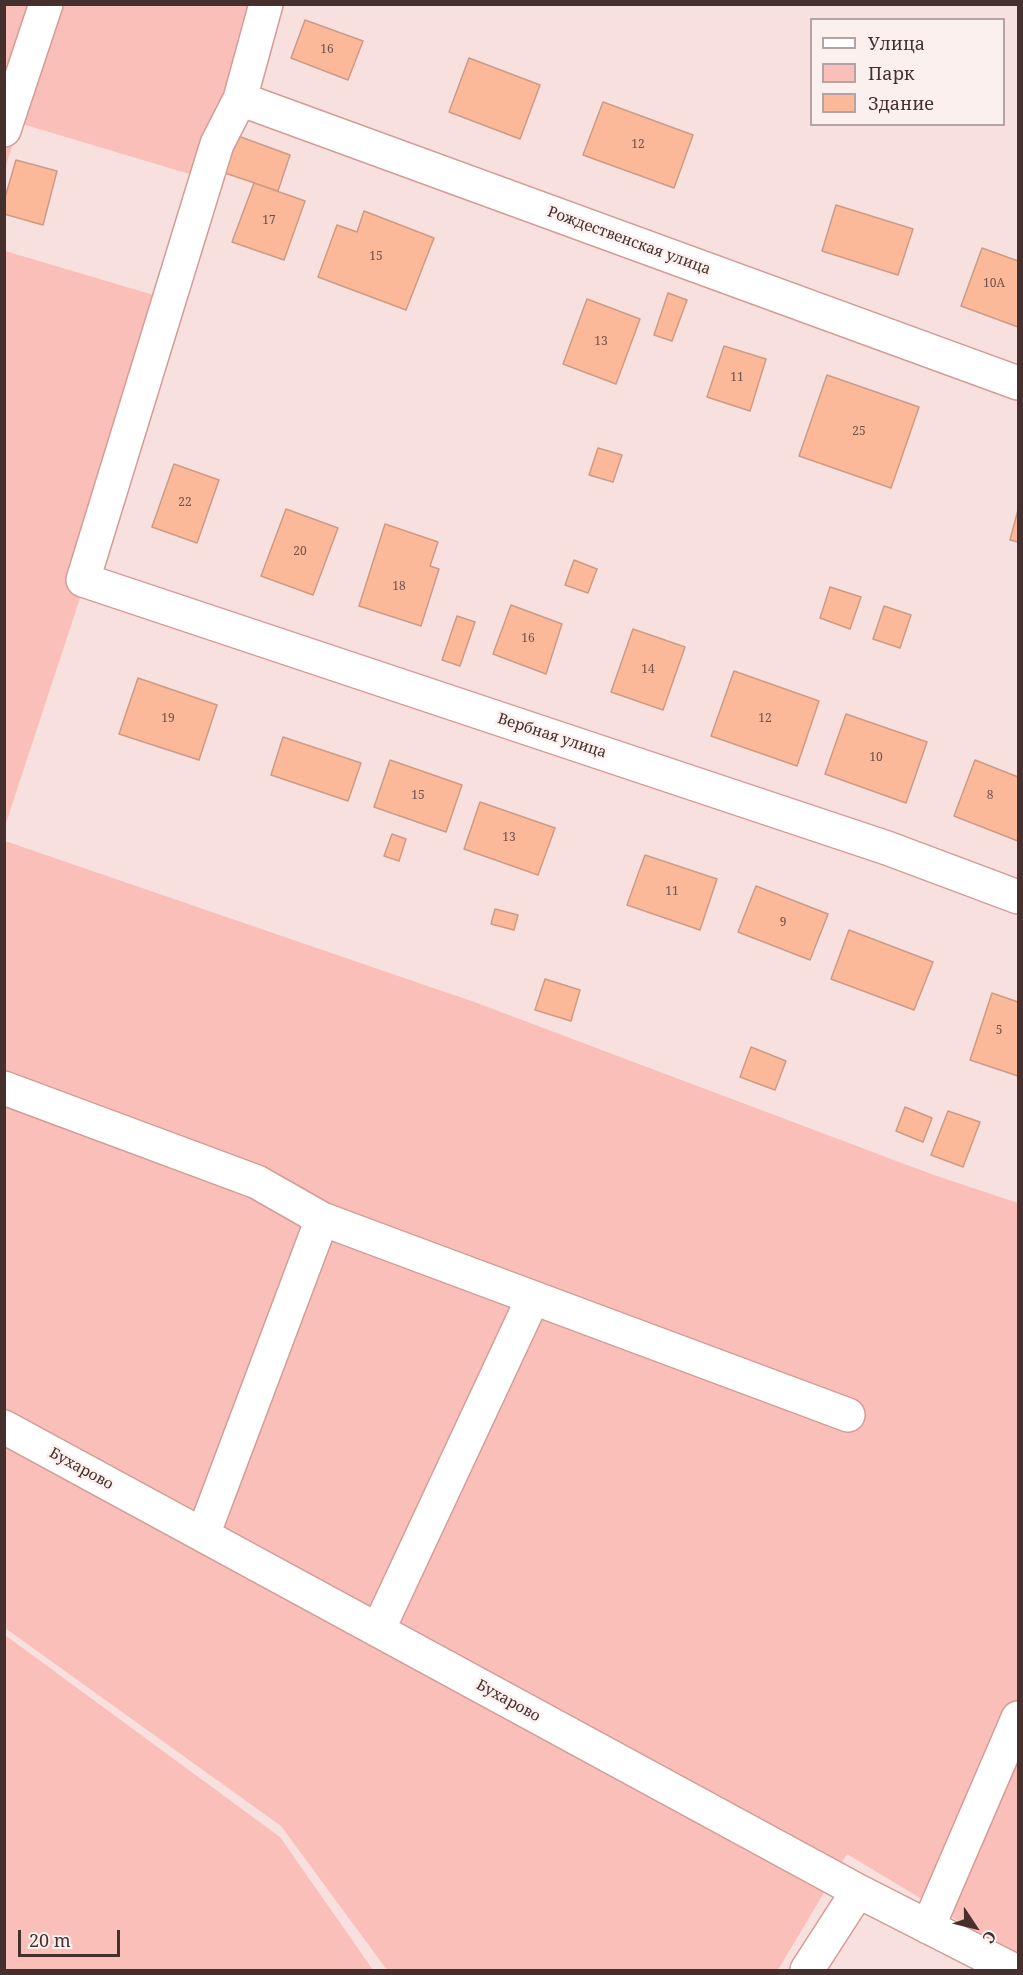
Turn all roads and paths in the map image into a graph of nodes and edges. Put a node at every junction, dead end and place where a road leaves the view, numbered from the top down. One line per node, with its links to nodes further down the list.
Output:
1 (46, 4): 4 (street)
2 (266, 4): 3 (street)
3 (240, 99): 5 (street, Рождественская улица); 6 (street, Вербная улица)
4 (4, 130)
5 (1018, 383)
6 (1018, 897)
7 (4, 1088): 8 (street)
8 (322, 1219): 9 (street); 12 (street)
9 (533, 1298): 10 (street); 13 (street)
10 (848, 1415)
11 (4, 1427): 12 (street, Бухарово)
12 (202, 1535): 13 (street, Бухарово)
13 (378, 1630): 15 (street, Бухарово)
14 (1018, 1718): 16 (street)
15 (858, 1891): 16 (street, Бухарово); 17 (street)
16 (928, 1927): 18 (street, Бухарово)
17 (807, 1971)
18 (1013, 1971)

